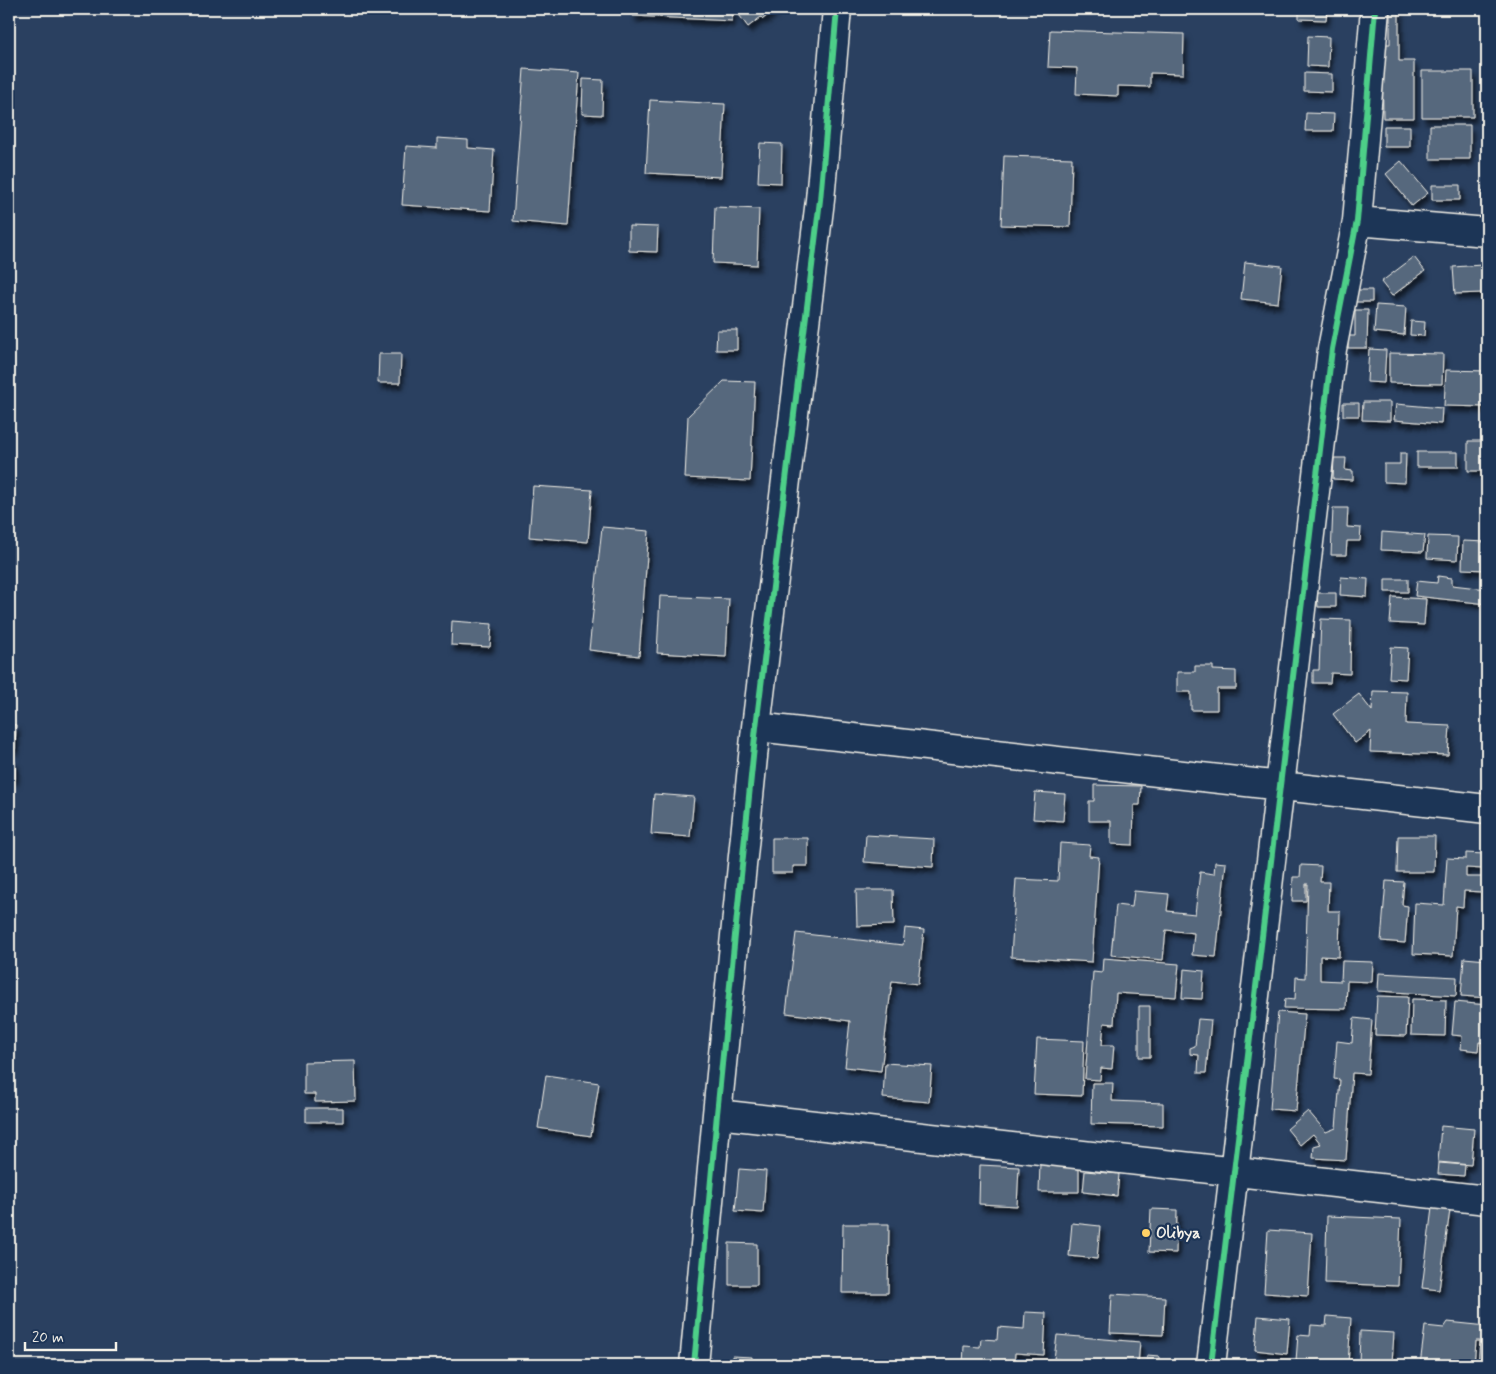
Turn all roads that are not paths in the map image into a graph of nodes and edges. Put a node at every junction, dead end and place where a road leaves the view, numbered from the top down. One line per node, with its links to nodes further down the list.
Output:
1 (837, 9): 5 (street)
2 (1376, 9): 3 (street)
3 (1357, 221): 4 (street); 6 (street)
4 (1487, 232)
5 (756, 727): 6 (street); 8 (street)
6 (1280, 786): 7 (street); 9 (street)
7 (1487, 808)
8 (717, 1114): 9 (street); 11 (street)
9 (1234, 1172): 10 (street); 12 (street)
10 (1487, 1200)
11 (694, 1365)
12 (1211, 1365)

